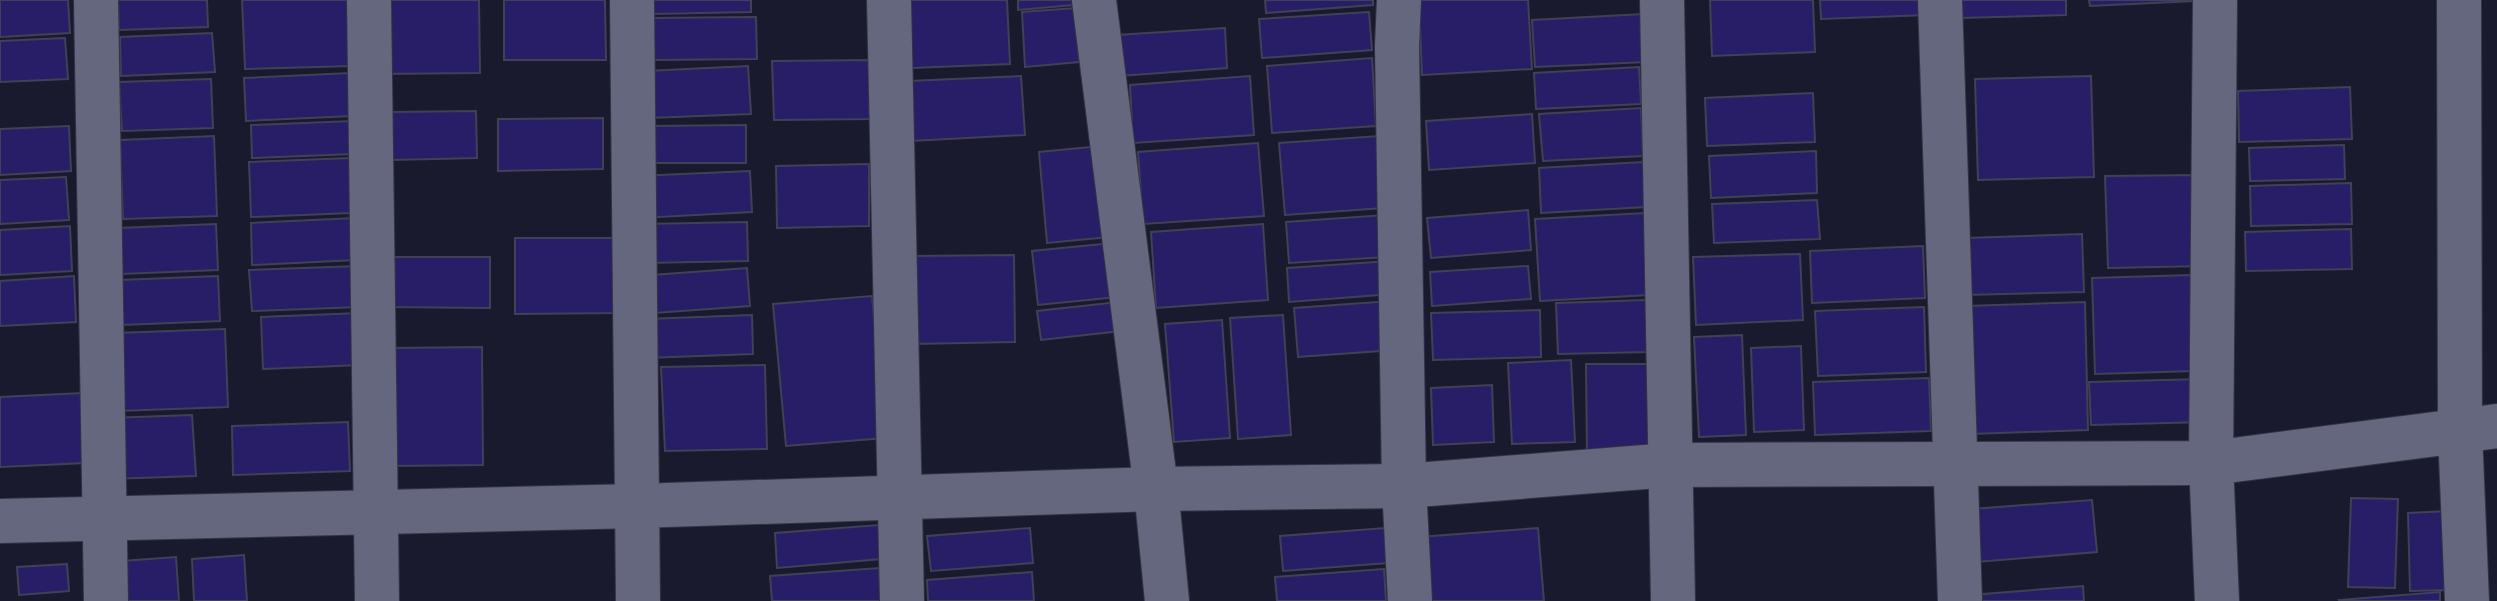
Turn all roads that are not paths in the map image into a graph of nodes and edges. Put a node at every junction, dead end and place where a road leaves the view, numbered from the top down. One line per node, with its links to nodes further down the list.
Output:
1 (96, 0): 20 (street)
2 (369, 0): 19 (street)
3 (632, 0): 18 (street)
4 (889, 0): 17 (street)
5 (1094, 0): 16 (street)
6 (1399, 0): 15 (street)
7 (1662, 0): 14 (street)
8 (1940, 0): 12 (street)
9 (2215, 0): 13 (street)
10 (2459, 0): 11 (street)
11 (2479, 429): 13 (street); 31 (street)
12 (1957, 462): 13 (street); 14 (street); 29 (street)
13 (2211, 463): 30 (street)
14 (1670, 465): 15 (street); 28 (street)
15 (1404, 486): 16 (street); 27 (street)
16 (1156, 489): 17 (street); 26 (street)
17 (900, 498): 18 (street); 25 (street)
18 (637, 506): 19 (street); 24 (street)
19 (376, 513): 20 (street); 23 (street)
20 (105, 520): 21 (street); 22 (street)
21 (0, 521)
22 (106, 601)
23 (377, 601)
24 (638, 601)
25 (902, 601)
26 (1167, 601)
27 (1410, 601)
28 (1673, 601)
29 (1960, 601)
30 (2217, 601)
31 (2467, 601)

